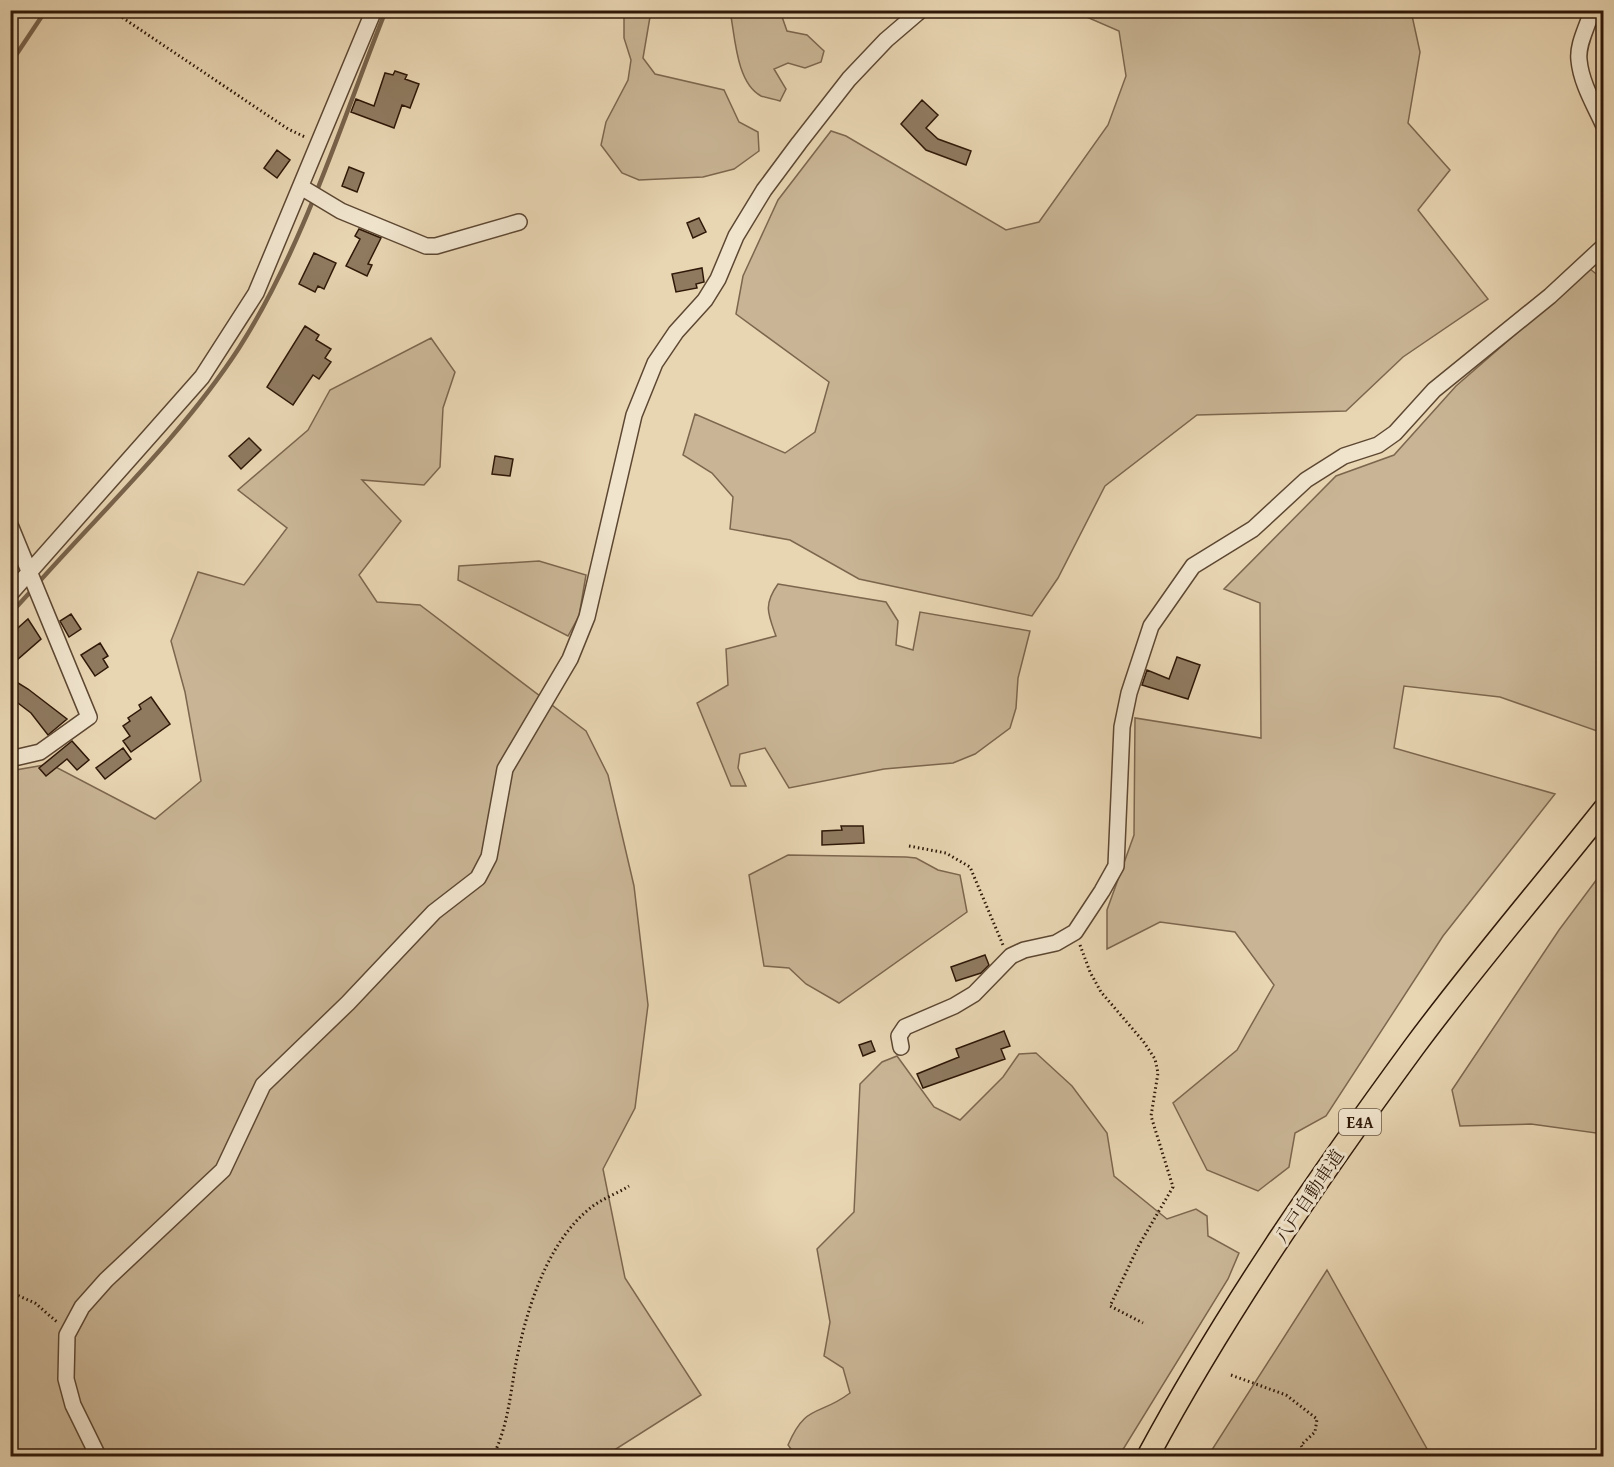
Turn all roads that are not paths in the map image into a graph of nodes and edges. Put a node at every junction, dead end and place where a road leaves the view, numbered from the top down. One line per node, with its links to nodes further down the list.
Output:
1 (374, 10): 5 (street)
2 (921, 10): 14 (street)
3 (1592, 10): 4 (street)
4 (1604, 126)
5 (301, 187): 6 (street); 9 (street)
6 (519, 222)
7 (1604, 246): 13 (street)
8 (10, 525): 9 (street)
9 (29, 573): 10 (street); 11 (street)
10 (10, 594)
11 (10, 759)
12 (1604, 809): 15 (highway, 八戸自動車道 / E4A)
13 (901, 1047)
14 (98, 1456)
15 (1148, 1456)

